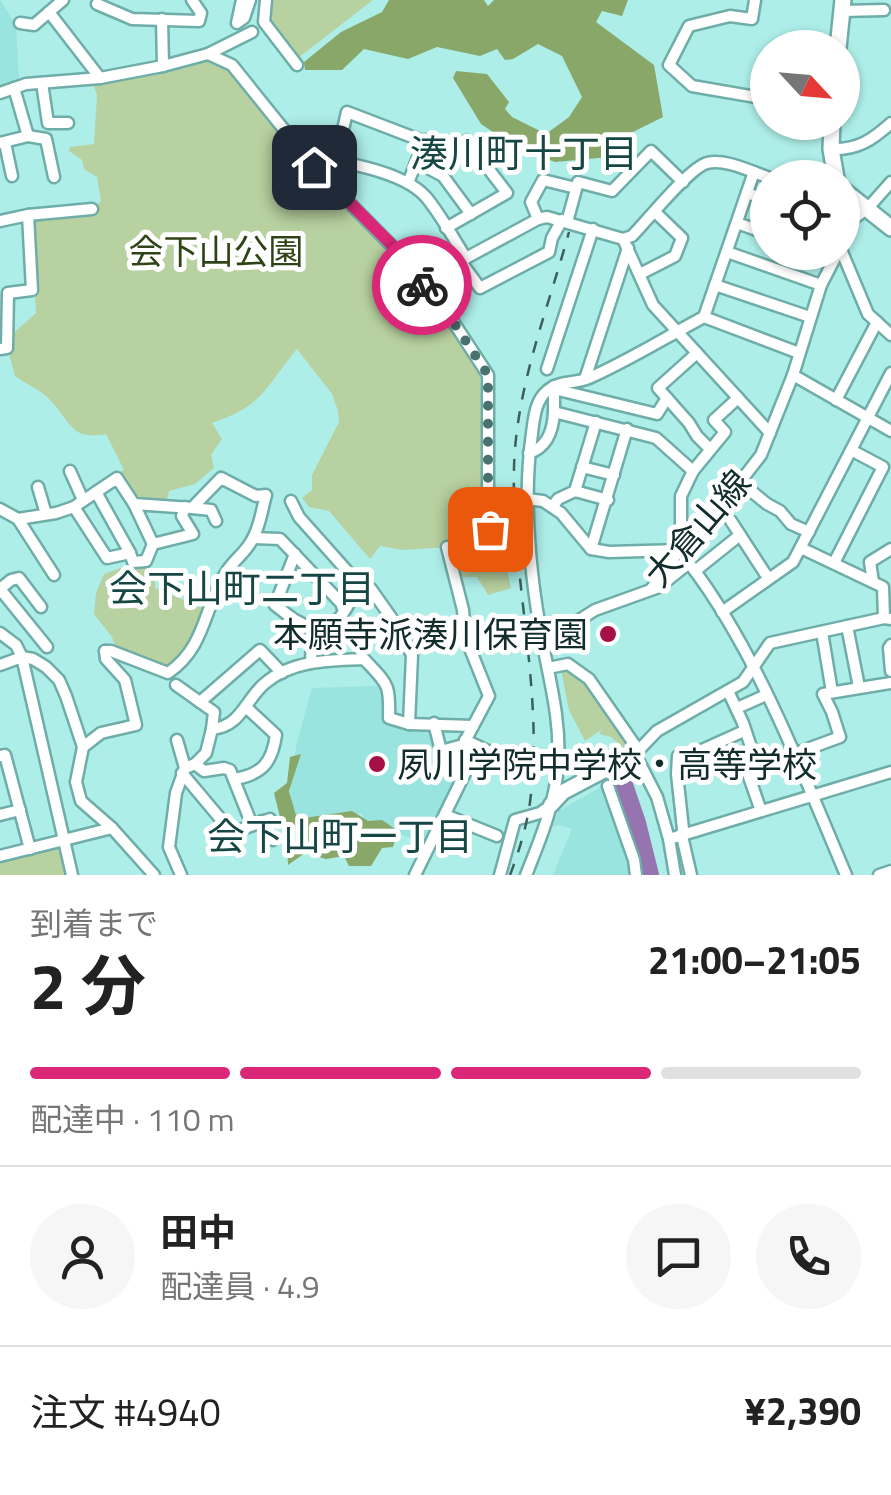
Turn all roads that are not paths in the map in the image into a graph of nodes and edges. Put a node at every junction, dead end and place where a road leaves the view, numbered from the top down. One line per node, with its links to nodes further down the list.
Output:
1 (63, 0): 9 (street)
2 (192, 0): 10 (street)
3 (242, 0): 5 (street)
4 (756, 0): 21 (street)
5 (260, 1): 15 (street)
6 (100, 2): 10 (street)
7 (842, 5): 8 (street); 12 (main road)
8 (884, 10)
9 (49, 12): 11 (street); 17 (street)
10 (162, 19): 16 (street)
11 (20, 23)
12 (840, 30)
13 (252, 32): 14 (street)
14 (208, 54): 16 (street); 29 (street)
15 (297, 65)
16 (163, 66): 17 (street)
17 (100, 78): 18 (street)
18 (42, 83): 19 (street); 22 (street)
19 (14, 88): 20 (street); 24 (street)
20 (0, 93)
21 (750, 96)
22 (68, 123)
23 (891, 123): 28 (street)
24 (28, 136): 27 (street); 35 (street)
25 (425, 140): 30 (street); 32 (street); 46 (street)
26 (831, 140): 28 (main road)
27 (3, 143): 34 (street)
28 (831, 149): 31 (main road)
29 (306, 158): 30 (street); 65 (street)
30 (336, 160): 38 (street)
31 (833, 160)
32 (417, 162): 38 (street); 46 (street)
33 (750, 171): 36 (street)
34 (12, 176)
35 (54, 177)
36 (682, 182): 40 (street); 45 (street)
37 (891, 182): 43 (street)
38 (408, 183): 53 (street)
39 (750, 185): 41 (street)
40 (576, 188): 49 (street); 51 (street)
41 (748, 192): 52 (street)
42 (860, 202): 43 (main road)
43 (868, 208): 47 (street); 55 (main road)
44 (92, 209): 48 (street)
45 (655, 212): 57 (street); 62 (street)
46 (471, 214): 53 (street)
47 (860, 214)
48 (28, 215): 50 (street); 71 (street)
49 (538, 219): 51 (street); 59 (street)
50 (0, 221)
51 (564, 221): 56 (street); 59 (street)
52 (737, 223): 54 (street); 58 (street)
53 (446, 228): 59 (street)
54 (750, 228)
55 (891, 228)
56 (593, 229): 57 (street); 74 (street)
57 (626, 243): 62 (street); 77 (street)
58 (727, 252): 63 (street); 64 (street)
59 (463, 260): 65 (street)
60 (830, 270): 63 (street, 大倉山線)
61 (847, 270): 68 (street)
62 (640, 274): 69 (street)
63 (821, 285): 67 (street, 大倉山線)
64 (715, 286): 66 (street); 67 (street)
65 (439, 300): 116 (street)
66 (704, 317): 69 (street); 73 (street)
67 (810, 317): 73 (street, 大倉山線)
68 (877, 322): 70 (street); 81 (street)
69 (677, 332): 72 (street); 77 (street)
70 (891, 334)
71 (0, 349)
72 (697, 353): 79 (street); 80 (street)
73 (800, 354): 76 (street, 大倉山線)
74 (547, 369)
75 (891, 373): 83 (street)
76 (793, 375): 81 (street); 87 (street, 大倉山線)
77 (585, 380): 78 (street)
78 (554, 388): 79 (street); 82 (street); 90 (street)
79 (667, 398): 88 (street)
80 (738, 398): 87 (street); 88 (street)
81 (836, 400): 83 (street)
82 (554, 412): 84 (street); 90 (street)
83 (868, 418): 86 (street); 89 (street)
84 (596, 422): 85 (street); 91 (street)
85 (627, 430): 93 (street); 94 (street)
86 (891, 432)
87 (770, 433): 95 (street, 大倉山線)
88 (710, 449): 93 (street)
89 (852, 450): 112 (street); 124 (street)
90 (529, 453): 99 (street)
91 (582, 467): 94 (street); 98 (street)
92 (70, 471): 102 (street)
93 (693, 471): 111 (street)
94 (614, 475): 100 (street)
95 (740, 482): 111 (street, 大倉山線); 112 (street)
96 (38, 488): 107 (street)
97 (96, 492): 102 (street); 103 (street); 122 (street)
98 (575, 492): 100 (street); 104 (street)
99 (527, 499): 104 (street); 141 (street)
100 (608, 500): 119 (street)
101 (291, 501): 128 (street)
102 (79, 503): 107 (street); 122 (street)
103 (134, 504): 105 (street); 115 (street)
104 (553, 506): 119 (street)
105 (189, 507): 109 (street); 114 (street); 115 (street)
106 (0, 509): 108 (street)
107 (46, 514): 108 (street)
108 (18, 519): 126 (street)
109 (216, 521)
110 (731, 522): 113 (street)
111 (690, 532): 121 (street, 大倉山線)
112 (809, 532): 118 (street)
113 (740, 535): 125 (street); 127 (street)
114 (254, 538): 123 (street); 167 (street)
115 (154, 544): 122 (street)
116 (506, 546)
117 (447, 547): 162 (street)
118 (801, 548): 124 (street); 127 (street)
119 (592, 549): 121 (street)
120 (891, 549): 129 (street)
121 (680, 550): 130 (street, 大倉山線)
122 (130, 553)
123 (294, 554): 134 (street); 140 (street)
124 (834, 563): 129 (street)
125 (696, 571): 130 (street); 135 (street)
126 (54, 575)
127 (768, 578): 135 (street)
128 (360, 580): 134 (street); 161 (street)
129 (873, 582): 132 (street)
130 (652, 588): 141 (street, 大倉山線)
131 (1, 592): 133 (street); 143 (street)
132 (887, 592): 136 (street)
133 (40, 607)
134 (344, 612): 140 (street)
135 (722, 612): 148 (street)
136 (889, 621): 137 (street)
137 (847, 626): 138 (street); 153 (street)
138 (822, 632): 148 (street); 155 (street)
139 (0, 633): 144 (street)
140 (312, 637): 145 (street)
141 (543, 643): 147 (street)
142 (891, 645): 149 (street)
143 (47, 647)
144 (22, 657): 146 (street); 167 (street); 187 (street)
145 (311, 663): 150 (street); 161 (street)
146 (0, 665)
147 (548, 668): 169 (street); 177 (street)
148 (754, 668): 154 (street); 156 (street)
149 (891, 670)
150 (282, 673): 157 (street); 158 (street)
151 (891, 683): 153 (street)
152 (176, 685): 157 (street)
153 (859, 687): 155 (street)
154 (728, 691): 159 (street); 169 (street)
155 (832, 692): 170 (street)
156 (766, 695): 159 (street); 170 (street)
157 (200, 702): 163 (street)
158 (247, 708): 163 (street); 174 (street)
159 (737, 708): 164 (street)
160 (434, 723): 161 (street); 162 (street); 166 (street)
161 (409, 724)
162 (473, 726): 166 (street)
163 (212, 729): 172 (street)
164 (744, 730): 179 (street); 185 (street)
165 (177, 740): 172 (street)
166 (464, 743): 168 (street); 181 (street)
167 (82, 747): 183 (street)
168 (492, 753)
169 (637, 753): 177 (street); 185 (street)
170 (794, 754): 176 (street)
171 (0, 756): 178 (street)
172 (187, 768): 174 (street); 182 (street); 193 (street)
173 (891, 772): 176 (street)
174 (235, 779): 182 (street)
175 (608, 786): 197 (street)
176 (812, 795): 179 (street); 200 (street)
177 (551, 806): 195 (street); 196 (street)
178 (20, 810): 180 (street); 188 (street)
179 (760, 811): 185 (street)
180 (0, 815)
181 (445, 815): 184 (street); 194 (street)
182 (261, 822): 186 (street)
183 (112, 828): 187 (street); 192 (street)
184 (497, 836)
185 (675, 837): 198 (street); 199 (street)
186 (273, 840)
187 (65, 841): 188 (street); 191 (street)
188 (30, 849): 189 (street)
189 (0, 856)
190 (891, 871): 201 (street)
191 (72, 875)
192 (154, 875)
193 (180, 875)
194 (415, 875)
195 (500, 875)
196 (526, 875)
197 (636, 875)
198 (674, 875)
199 (691, 875)
200 (846, 875)
201 (879, 875)

